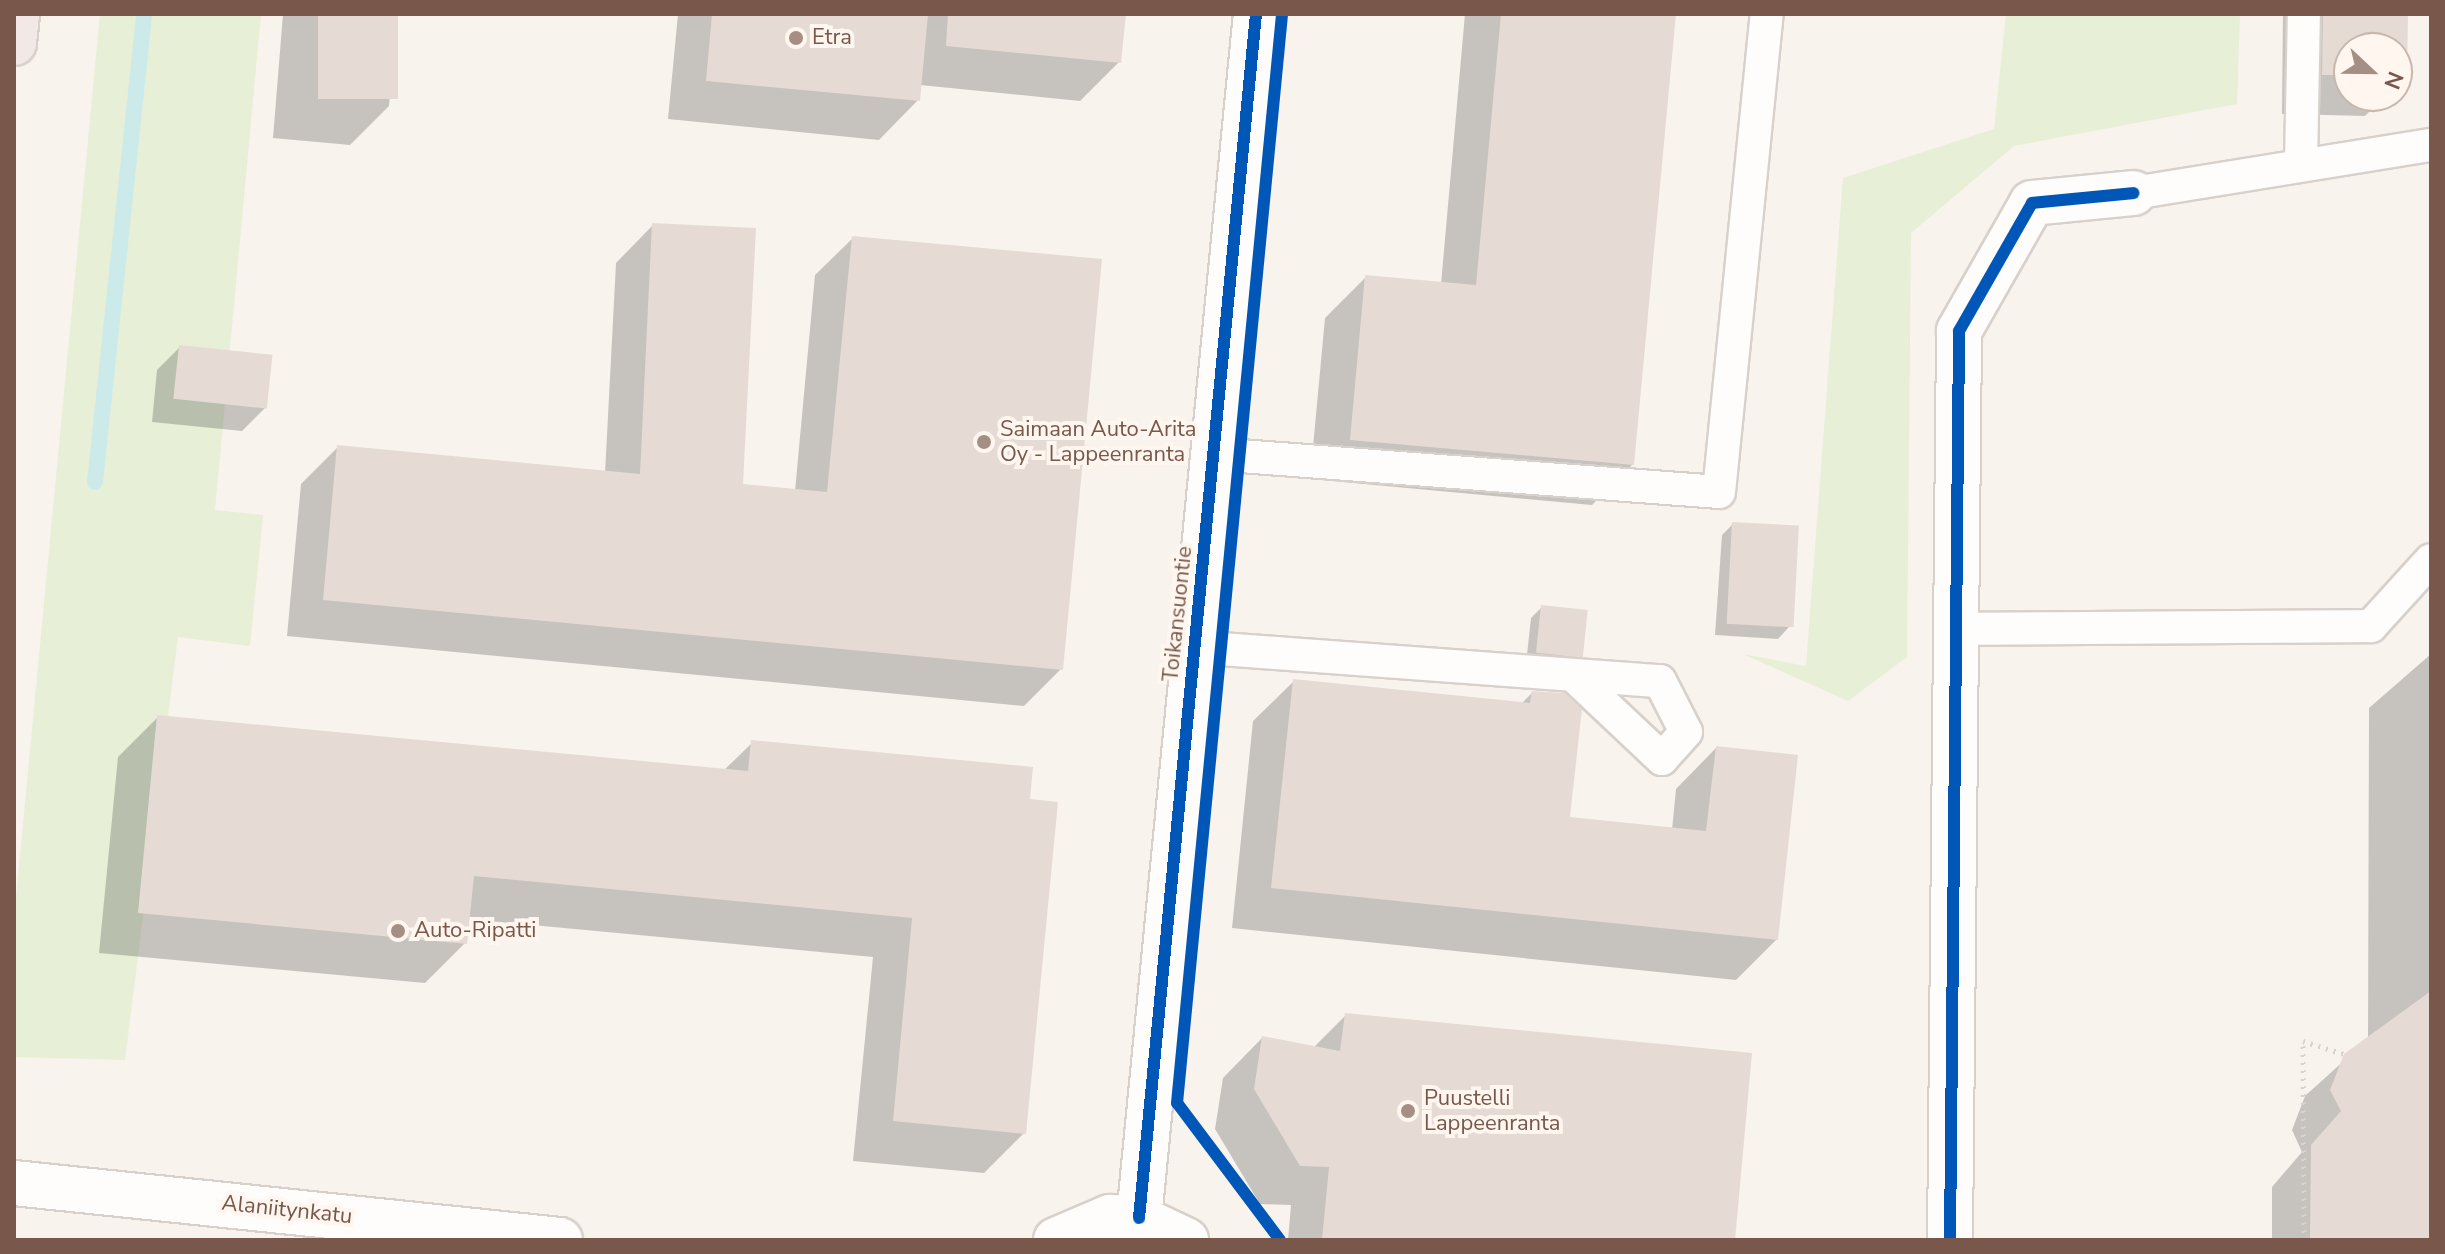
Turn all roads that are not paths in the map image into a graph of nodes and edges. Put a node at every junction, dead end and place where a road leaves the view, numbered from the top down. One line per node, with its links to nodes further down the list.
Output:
1 (17, 14): 5 (highway)
2 (1256, 14): 9 (street, Toikansuontie)
3 (1767, 14): 9 (lane)
4 (2304, 14): 7 (lane)
5 (14, 43)
6 (2431, 145): 7 (lane)
7 (2301, 164): 8 (lane)
8 (2134, 193): 11 (street)
9 (1214, 454): 12 (street, Toikansuontie)
10 (2431, 560): 11 (lane)
11 (1955, 629): 19 (street)
12 (1195, 649): 13 (lane); 15 (street, Toikansuontie)
13 (1573, 675)
14 (14, 1183): 16 (street, Alaniitynkatu)
15 (1139, 1218): 17 (street); 18 (street)
16 (560, 1240)
17 (1056, 1240)
18 (1186, 1240)
19 (1950, 1240)

